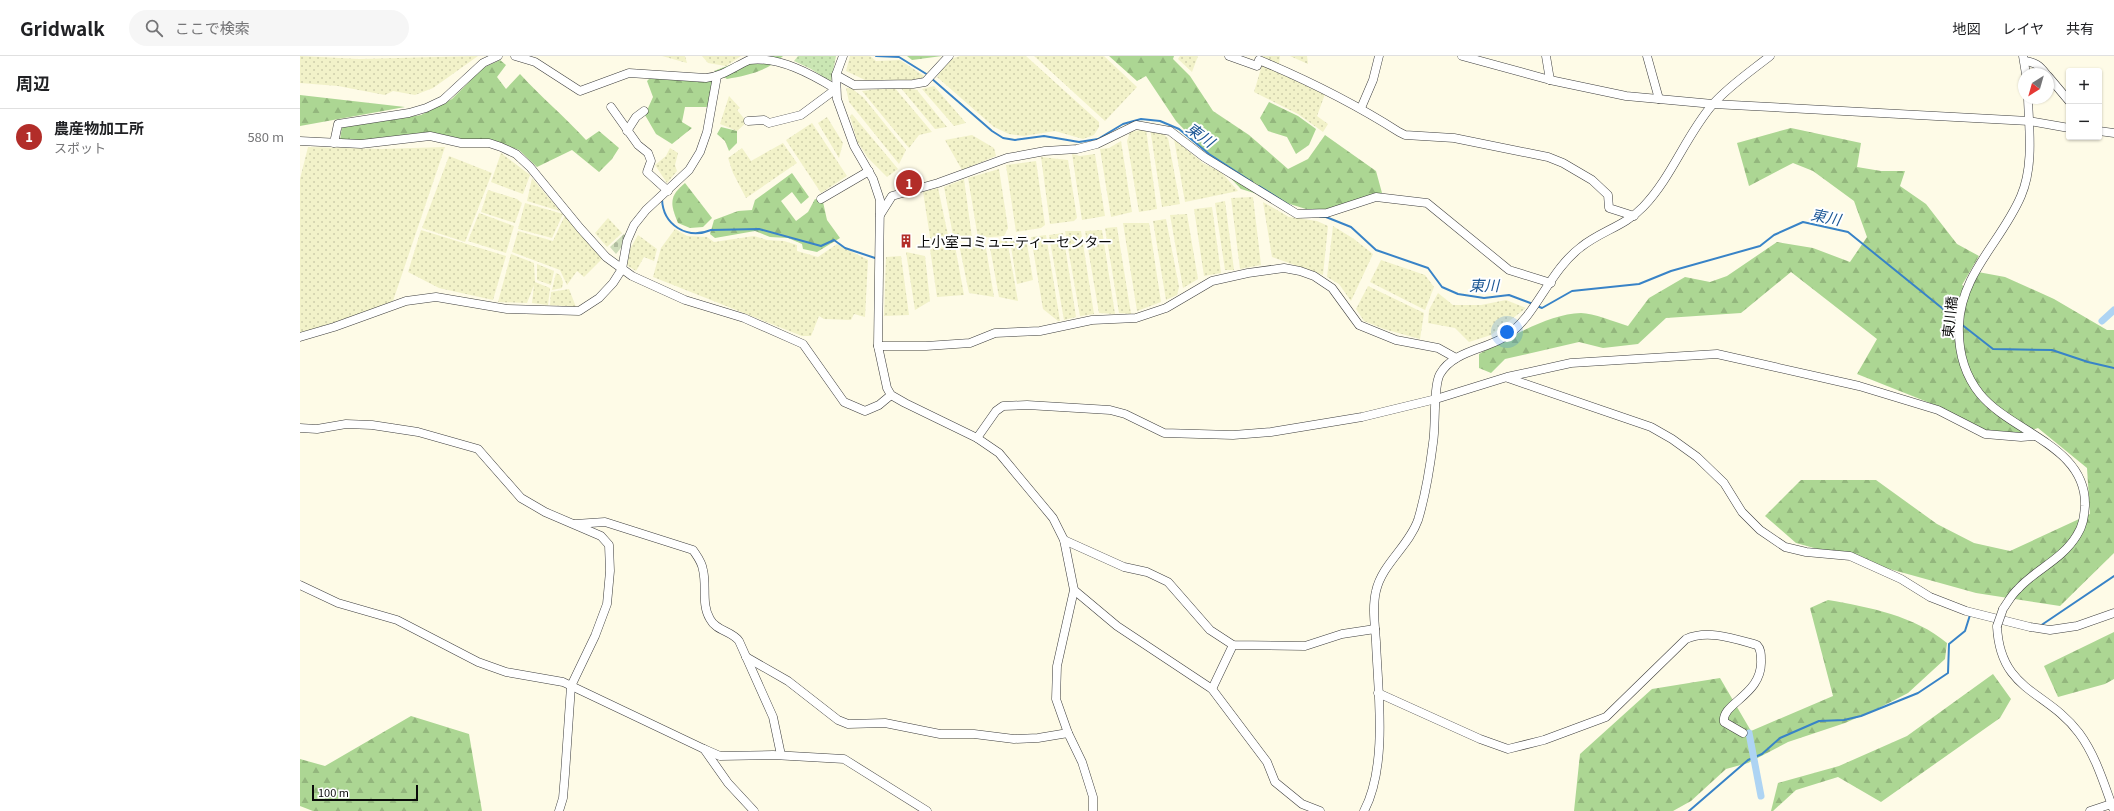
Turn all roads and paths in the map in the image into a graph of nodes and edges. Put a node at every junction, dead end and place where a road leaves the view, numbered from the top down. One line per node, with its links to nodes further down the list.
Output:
1 (498, 56): 30 (street)
2 (517, 56): 14 (street)
3 (842, 56): 13 (street)
4 (949, 56): 13 (street)
5 (1230, 56): 23 (street)
6 (1379, 56): 23 (street)
7 (1462, 56): 15 (street)
8 (1546, 56): 15 (street)
9 (1647, 56): 19 (street)
10 (1770, 56): 20 (street)
11 (2024, 59): 12 (street)
12 (2042, 68)
13 (836, 75): 17 (street)
14 (717, 76): 17 (street); 32 (street)
15 (1550, 80): 19 (street)
16 (2054, 83): 18 (street)
17 (836, 89): 25 (street); 31 (street)
18 (2066, 97)
19 (1659, 99): 20 (street)
20 (1713, 104): 26 (street); 35 (street)
21 (2028, 104): 26 (street, 東川橋)
22 (611, 107): 28 (street)
23 (1361, 108): 35 (street)
24 (644, 111): 28 (street)
25 (748, 121)
26 (2029, 121): 27 (street); 45 (street, 東川橋)
27 (2066, 127)
28 (627, 131): 32 (street)
29 (300, 141): 30 (street)
30 (334, 143): 36 (street)
31 (869, 172): 33 (street); 34 (street)
32 (668, 191): 36 (street)
33 (821, 199)
34 (880, 216): 37 (street); 39 (street)
35 (1634, 216): 37 (street)
36 (622, 269): 38 (street); 42 (street)
37 (1550, 283): 40 (street)
38 (300, 337)
39 (878, 346): 40 (street); 42 (street)
40 (1456, 358): 43 (street)
41 (1507, 377): 43 (street); 45 (street); 51 (street)
42 (891, 395): 46 (street)
43 (1436, 399): 46 (street); 52 (street)
44 (300, 428): 47 (street)
45 (2034, 436): 62 (street, 東川橋, bridge)
46 (977, 438): 48 (street)
47 (572, 524): 54 (street); 55 (street)
48 (1064, 540): 50 (street); 53 (street)
49 (300, 584): 55 (street)
50 (1074, 590): 56 (street); 58 (street)
51 (2114, 613)
52 (1375, 629): 53 (street); 57 (street)
53 (1233, 644): 56 (street)
54 (745, 656): 58 (street); 61 (street)
55 (571, 686): 60 (street); 63 (street)
56 (1212, 689): 67 (street)
57 (1378, 693): 59 (street); 68 (street)
58 (1068, 733): 66 (street)
59 (1742, 733)
60 (704, 749): 61 (street); 64 (street)
61 (781, 755): 65 (street)
62 (2113, 806): 69 (street)
63 (559, 811)
64 (754, 811)
65 (927, 811)
66 (1093, 811)
67 (1320, 811)
68 (1364, 811)
69 (2090, 811)

